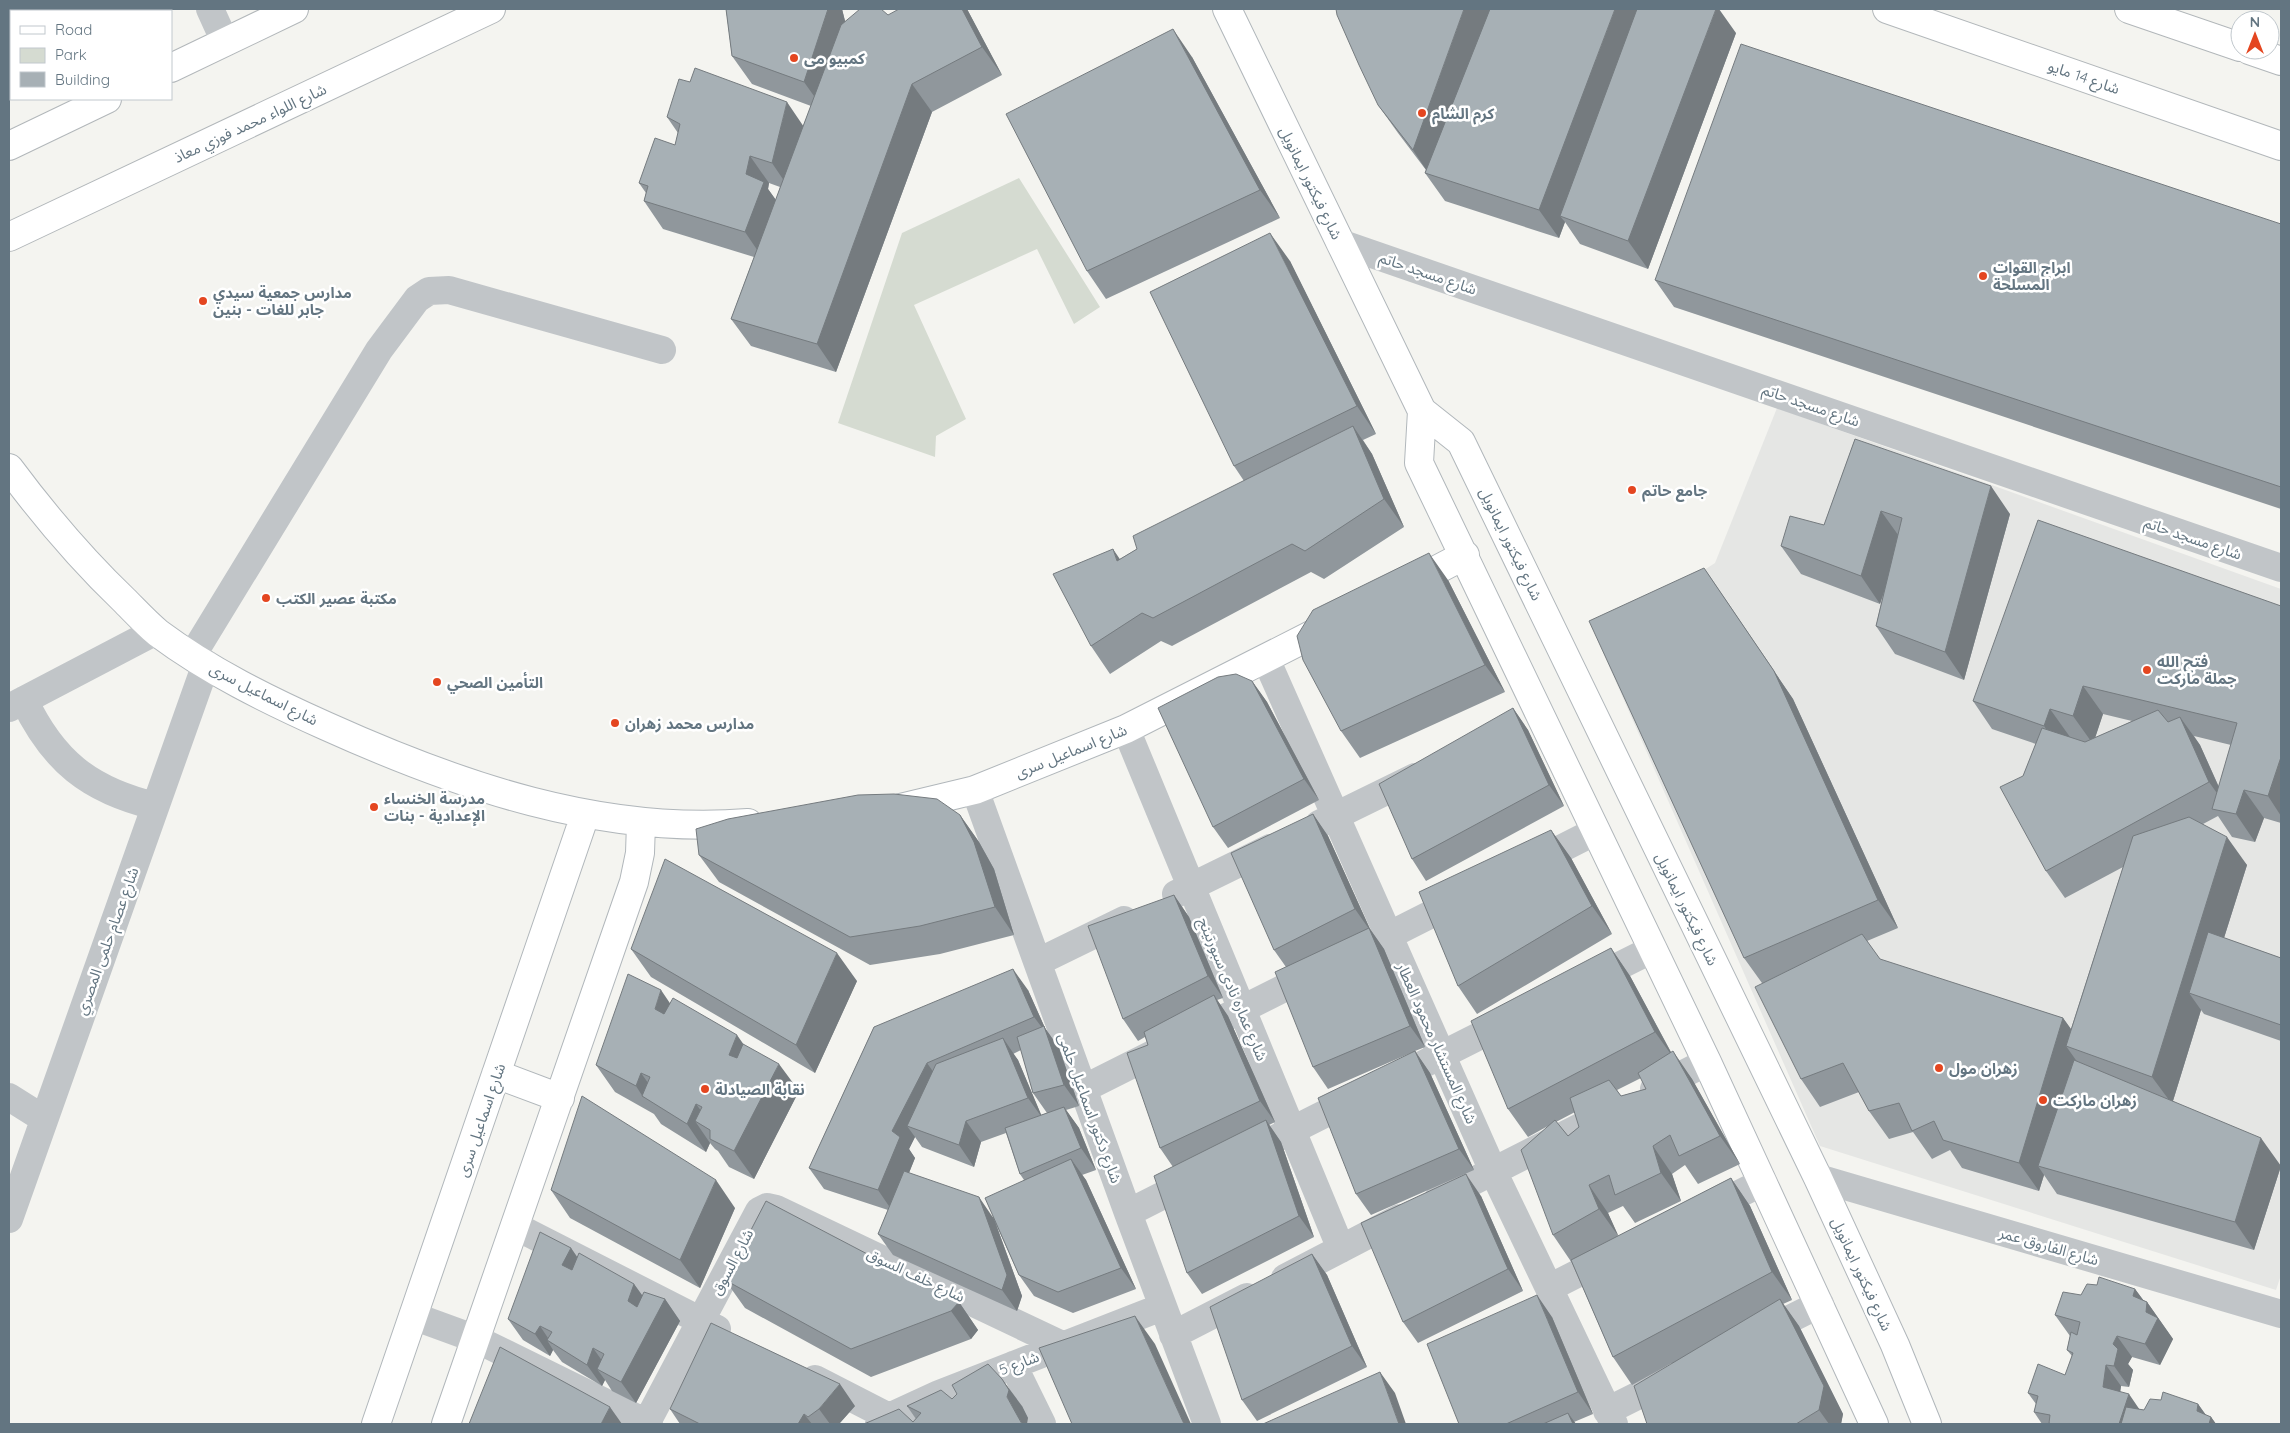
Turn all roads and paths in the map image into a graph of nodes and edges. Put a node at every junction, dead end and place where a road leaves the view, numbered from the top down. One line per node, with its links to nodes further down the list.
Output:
1 (210, 9): 7 (street)
2 (294, 9): 7 (main road)
3 (491, 9): 13 (main road, شارع اللواء محمد فوزي معاذ)
4 (1227, 9): 14 (main road, شارع فيكتور ايمانويل)
5 (1887, 9): 12 (main road, شارع 14 مايو)
6 (2129, 9): 8 (main road)
7 (225, 42): 9 (main road)
8 (2230, 44)
9 (172, 68)
10 (105, 100): 11 (main road)
11 (9, 146)
12 (2281, 146)
13 (9, 237)
14 (1340, 243): 16 (main road, شارع فيكتور ايمانويل); 19 (street, شارع مسجد حاتم)
15 (662, 350): 24 (street, شارع عصام حلمى المصري)
16 (1422, 411): 18 (main road, شارع فيكتور ايمانويل); 56 (main road, شارع فيكتور ايمانويل)
17 (9, 468): 22 (main road, شارع اسماعيل سرى)
18 (1465, 555): 20 (main road); 26 (main road, شارع فيكتور ايمانويل)
19 (2281, 568)
20 (1387, 596)
21 (1352, 614): 23 (main road, شارع اسماعيل سرى)
22 (156, 631): 24 (main road, شارع اسماعيل سرى); 25 (street)
23 (1266, 659): 28 (main road, شارع اسماعيل سرى); 34 (street, شارع المستشار محمود العطار)
24 (199, 660): 31 (street, شارع عصام حلمى المصري); 33 (main road, شارع اسماعيل سرى)
25 (16, 704): 31 (street)
26 (1541, 715): 27 (street); 37 (main road, شارع فيكتور ايمانويل)
27 (1514, 728)
28 (1126, 729): 30 (main road, شارع اسماعيل سرى); 39 (street, شارع عماره نادى سبورتينج)
29 (1434, 768): 34 (street)
30 (975, 790): 32 (main road, شارع اسماعيل سرى); 43 (street, شارع دكتور اسماعيل حلمى)
31 (155, 806): 53 (street, شارع عصام حلمى المصري)
32 (879, 810)
33 (586, 815): 36 (main road, شارع اسماعيل سرى); 49 (main road, شارع اسماعيل سرى)
34 (1336, 816): 39 (street); 41 (street, شارع المستشار محمود العطار)
35 (772, 822): 36 (main road, شارع اسماعيل سرى)
36 (641, 823): 52 (main road)
37 (1596, 831): 38 (street); 42 (main road, شارع فيكتور ايمانويل)
38 (1510, 874)
39 (1191, 887): 43 (street); 45 (street, شارع عماره نادى سبورتينج)
40 (1484, 888): 41 (street)
41 (1389, 935): 45 (street); 47 (street, شارع المستشار محمود العطار)
42 (1653, 949): 44 (street); 48 (main road, شارع فيكتور ايمانويل)
43 (1038, 962): 50 (street, شارع دكتور اسماعيل حلمى)
44 (1565, 993)
45 (1242, 1010): 50 (street); 54 (street, شارع عماره نادى سبورتينج)
46 (1530, 1010): 47 (street)
47 (1442, 1055): 54 (street); 55 (street, شارع المستشار محمود العطار)
48 (1706, 1062): 55 (street); 57 (main road, شارع فيكتور ايمانويل)
49 (496, 1074): 52 (main road); 69 (main road, شارع اسماعيل سرى)
50 (1083, 1089): 59 (street, شارع دكتور اسماعيل حلمى)
51 (9, 1097): 53 (street)
52 (560, 1098): 62 (main road)
53 (44, 1120): 60 (street, شارع عصام حلمى المصري)
54 (1292, 1130): 59 (street); 64 (street, شارع عماره نادى سبورتينج)
55 (1493, 1171): 64 (street); 65 (street, شارع المستشار محمود العطار)
56 (1818, 1178): 68 (street, شارع الفاروق عمر); 87 (main road, شارع فيكتور ايمانويل)
57 (1763, 1182): 61 (street); 66 (main road, شارع فيكتور ايمانويل)
58 (767, 1207): 70 (street, شارع السوق); 75 (street, شارع خلف السوق)
59 (1128, 1213): 67 (street, شارع دكتور اسماعيل حلمى)
60 (9, 1219)
61 (1682, 1222)
62 (516, 1226): 70 (street); 73 (main road)
63 (1629, 1248): 65 (street)
64 (1341, 1249): 71 (street)
65 (1549, 1288): 79 (street, شارع المستشار محمود العطار)
66 (1820, 1304): 74 (street); 86 (main road, شارع فيكتور ايمانويل)
67 (1162, 1307): 71 (street, شارع دكتور اسماعيل حلمى); 75 (street, شارع 5)
68 (2281, 1314)
69 (413, 1316): 73 (street); 81 (main road, شارع اسماعيل سرى)
70 (701, 1321): 72 (street); 83 (street, شارع السوق)
71 (1173, 1335): 85 (street, شارع دكتور اسماعيل حلمى)
72 (735, 1338)
73 (476, 1340): 82 (main road); 83 (street)
74 (1740, 1344)
75 (1064, 1346): 76 (street, شارع 5)
76 (1013, 1365): 80 (street, شارع 5); 84 (street)
77 (1696, 1366): 79 (street)
78 (795, 1369): 80 (street)
79 (1610, 1417)
80 (884, 1421)
81 (376, 1424)
82 (446, 1424)
83 (647, 1424)
84 (1042, 1424)
85 (1207, 1424)
86 (1874, 1424)
87 (1926, 1424)

